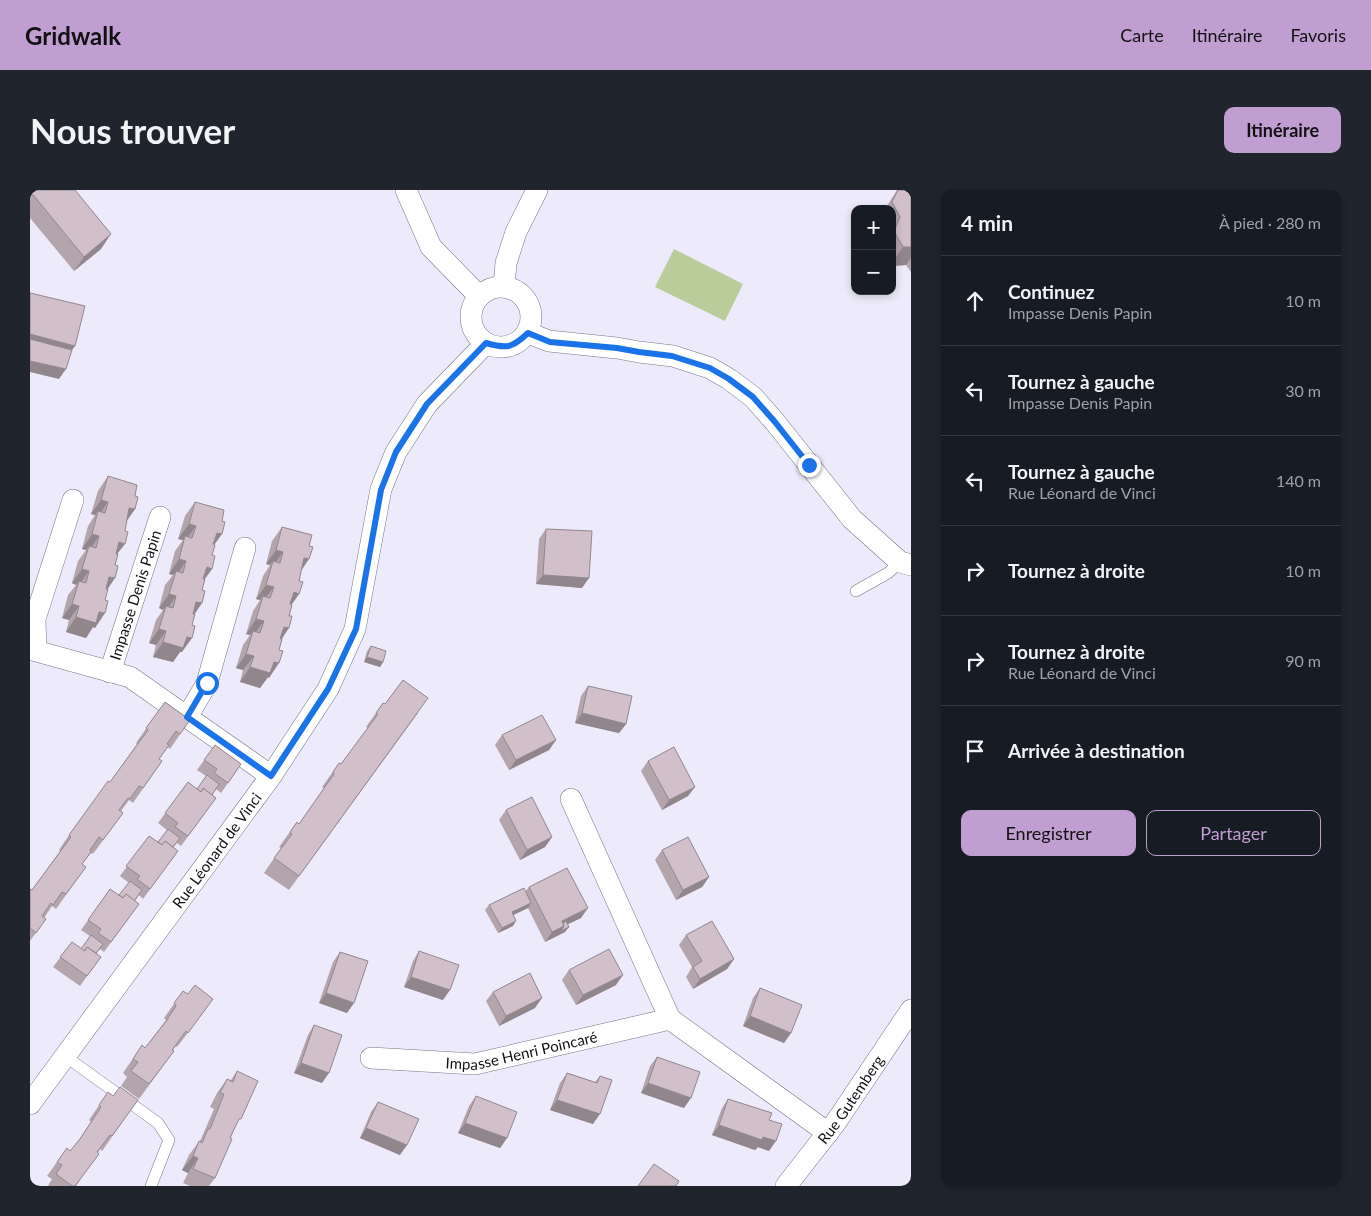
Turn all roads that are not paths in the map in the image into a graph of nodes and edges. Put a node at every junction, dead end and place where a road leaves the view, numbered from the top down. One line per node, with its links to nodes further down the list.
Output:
1 (406, 190): 4 (street)
2 (537, 190): 3 (street)
3 (504, 286): 4 (street); 5 (street)
4 (479, 296): 6 (street)
5 (528, 333): 6 (street); 10 (street)
6 (486, 343): 14 (street, Rue Léonard de Vinci)
7 (73, 500): 12 (street, Impasse Denis Papin)
8 (160, 517): 12 (street, Impasse Denis Papin)
9 (245, 548): 13 (street)
10 (906, 563): 11 (lane)
11 (856, 591)
12 (110, 672): 13 (street, Impasse Denis Papin)
13 (187, 717): 14 (street, Impasse Denis Papin)
14 (271, 776): 18 (street, Rue Léonard de Vinci)
15 (571, 799): 17 (street)
16 (911, 1010): 21 (street, Rue Gutemberg)
17 (670, 1019): 19 (street, Impasse Henri Poincaré); 21 (street)
18 (66, 1056): 20 (street, Rue Léonard de Vinci); 22 (lane)
19 (371, 1058)
20 (30, 1104)
21 (828, 1132): 23 (street, Rue Gutemberg)
22 (151, 1186)
23 (786, 1186)

